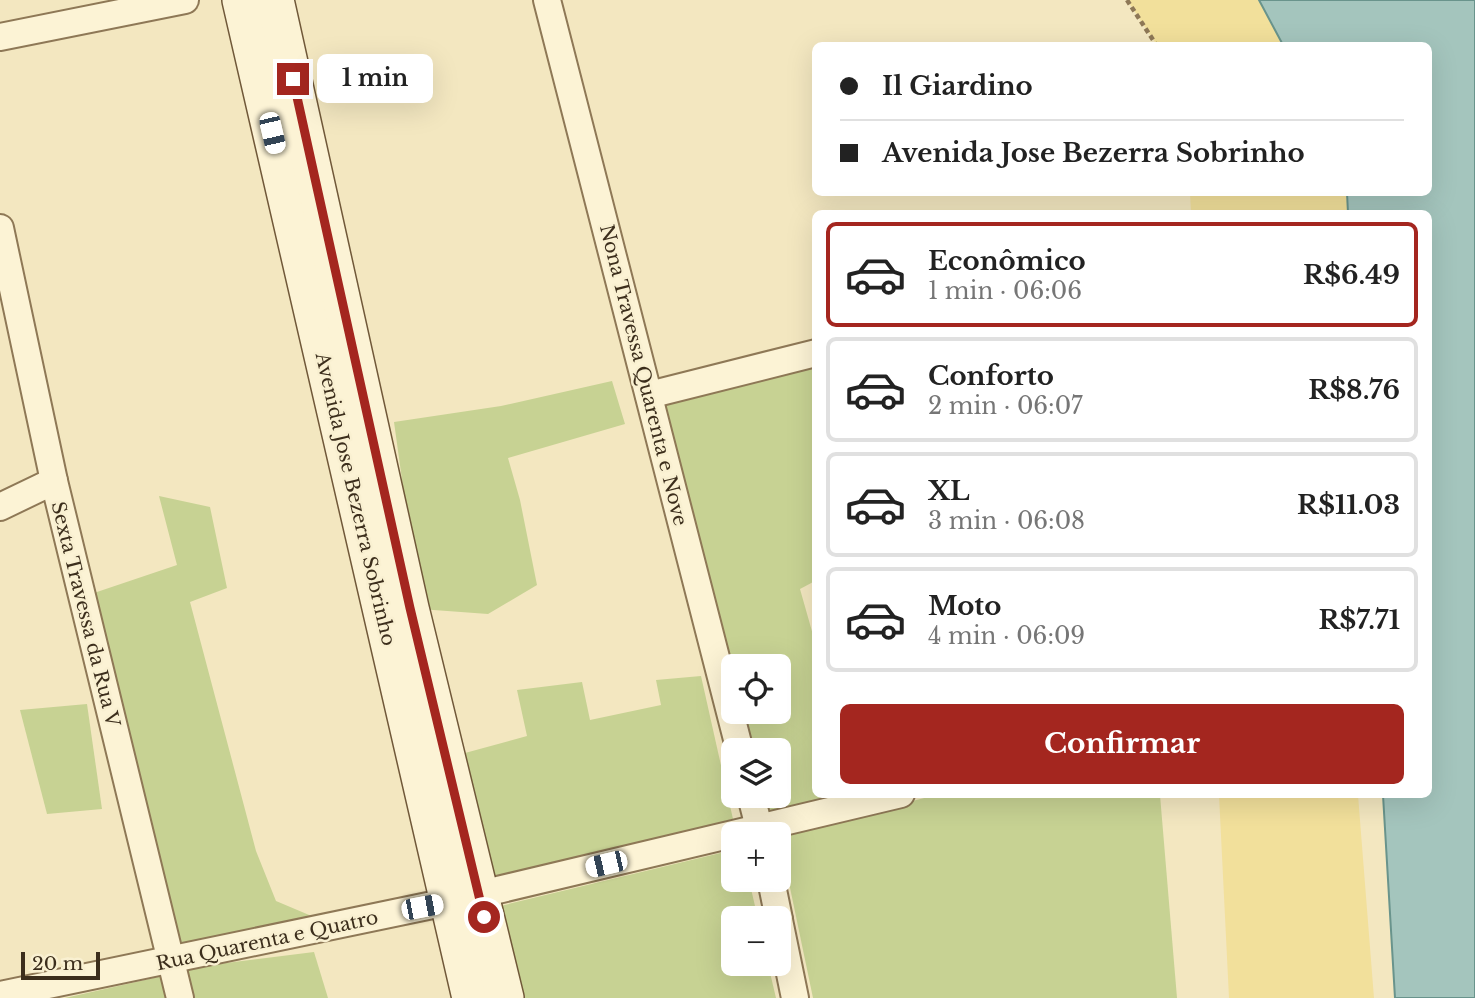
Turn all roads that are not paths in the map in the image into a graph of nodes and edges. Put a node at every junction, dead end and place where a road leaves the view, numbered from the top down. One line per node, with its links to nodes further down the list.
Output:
1 (185, 0): 5 (street)
2 (241, 0): 15 (main road, Avenida Jose Bezerra Sobrinho)
3 (275, 0): 15 (main road, Avenida Jose Bezerra Sobrinho)
4 (547, 0): 8 (street, Nona Travessa Quarenta e Nove)
5 (0, 37)
6 (0, 228): 9 (street, Sexta Travessa da Rua V)
7 (812, 354): 8 (street)
8 (649, 395): 11 (street, Nona Travessa Quarenta e Nove)
9 (54, 481): 10 (street); 16 (street, Sexta Travessa da Rua V)
10 (0, 507)
11 (737, 738)
12 (886, 798): 13 (street, Rua Quarenta e Quatro)
13 (791, 823)
14 (721, 840): 15 (street, Rua Quarenta e Quatro)
15 (463, 898): 16 (street, Rua Quarenta e Quatro); 20 (main road, Avenida Jose Bezerra Sobrinho); 21 (main road, Avenida Jose Bezerra Sobrinho)
16 (172, 959): 18 (street, Rua Quarenta e Quatro); 19 (street, Sexta Travessa da Rua V)
17 (791, 976): 22 (street)
18 (0, 995)
19 (180, 998)
20 (471, 998)
21 (505, 998)
22 (795, 998)

